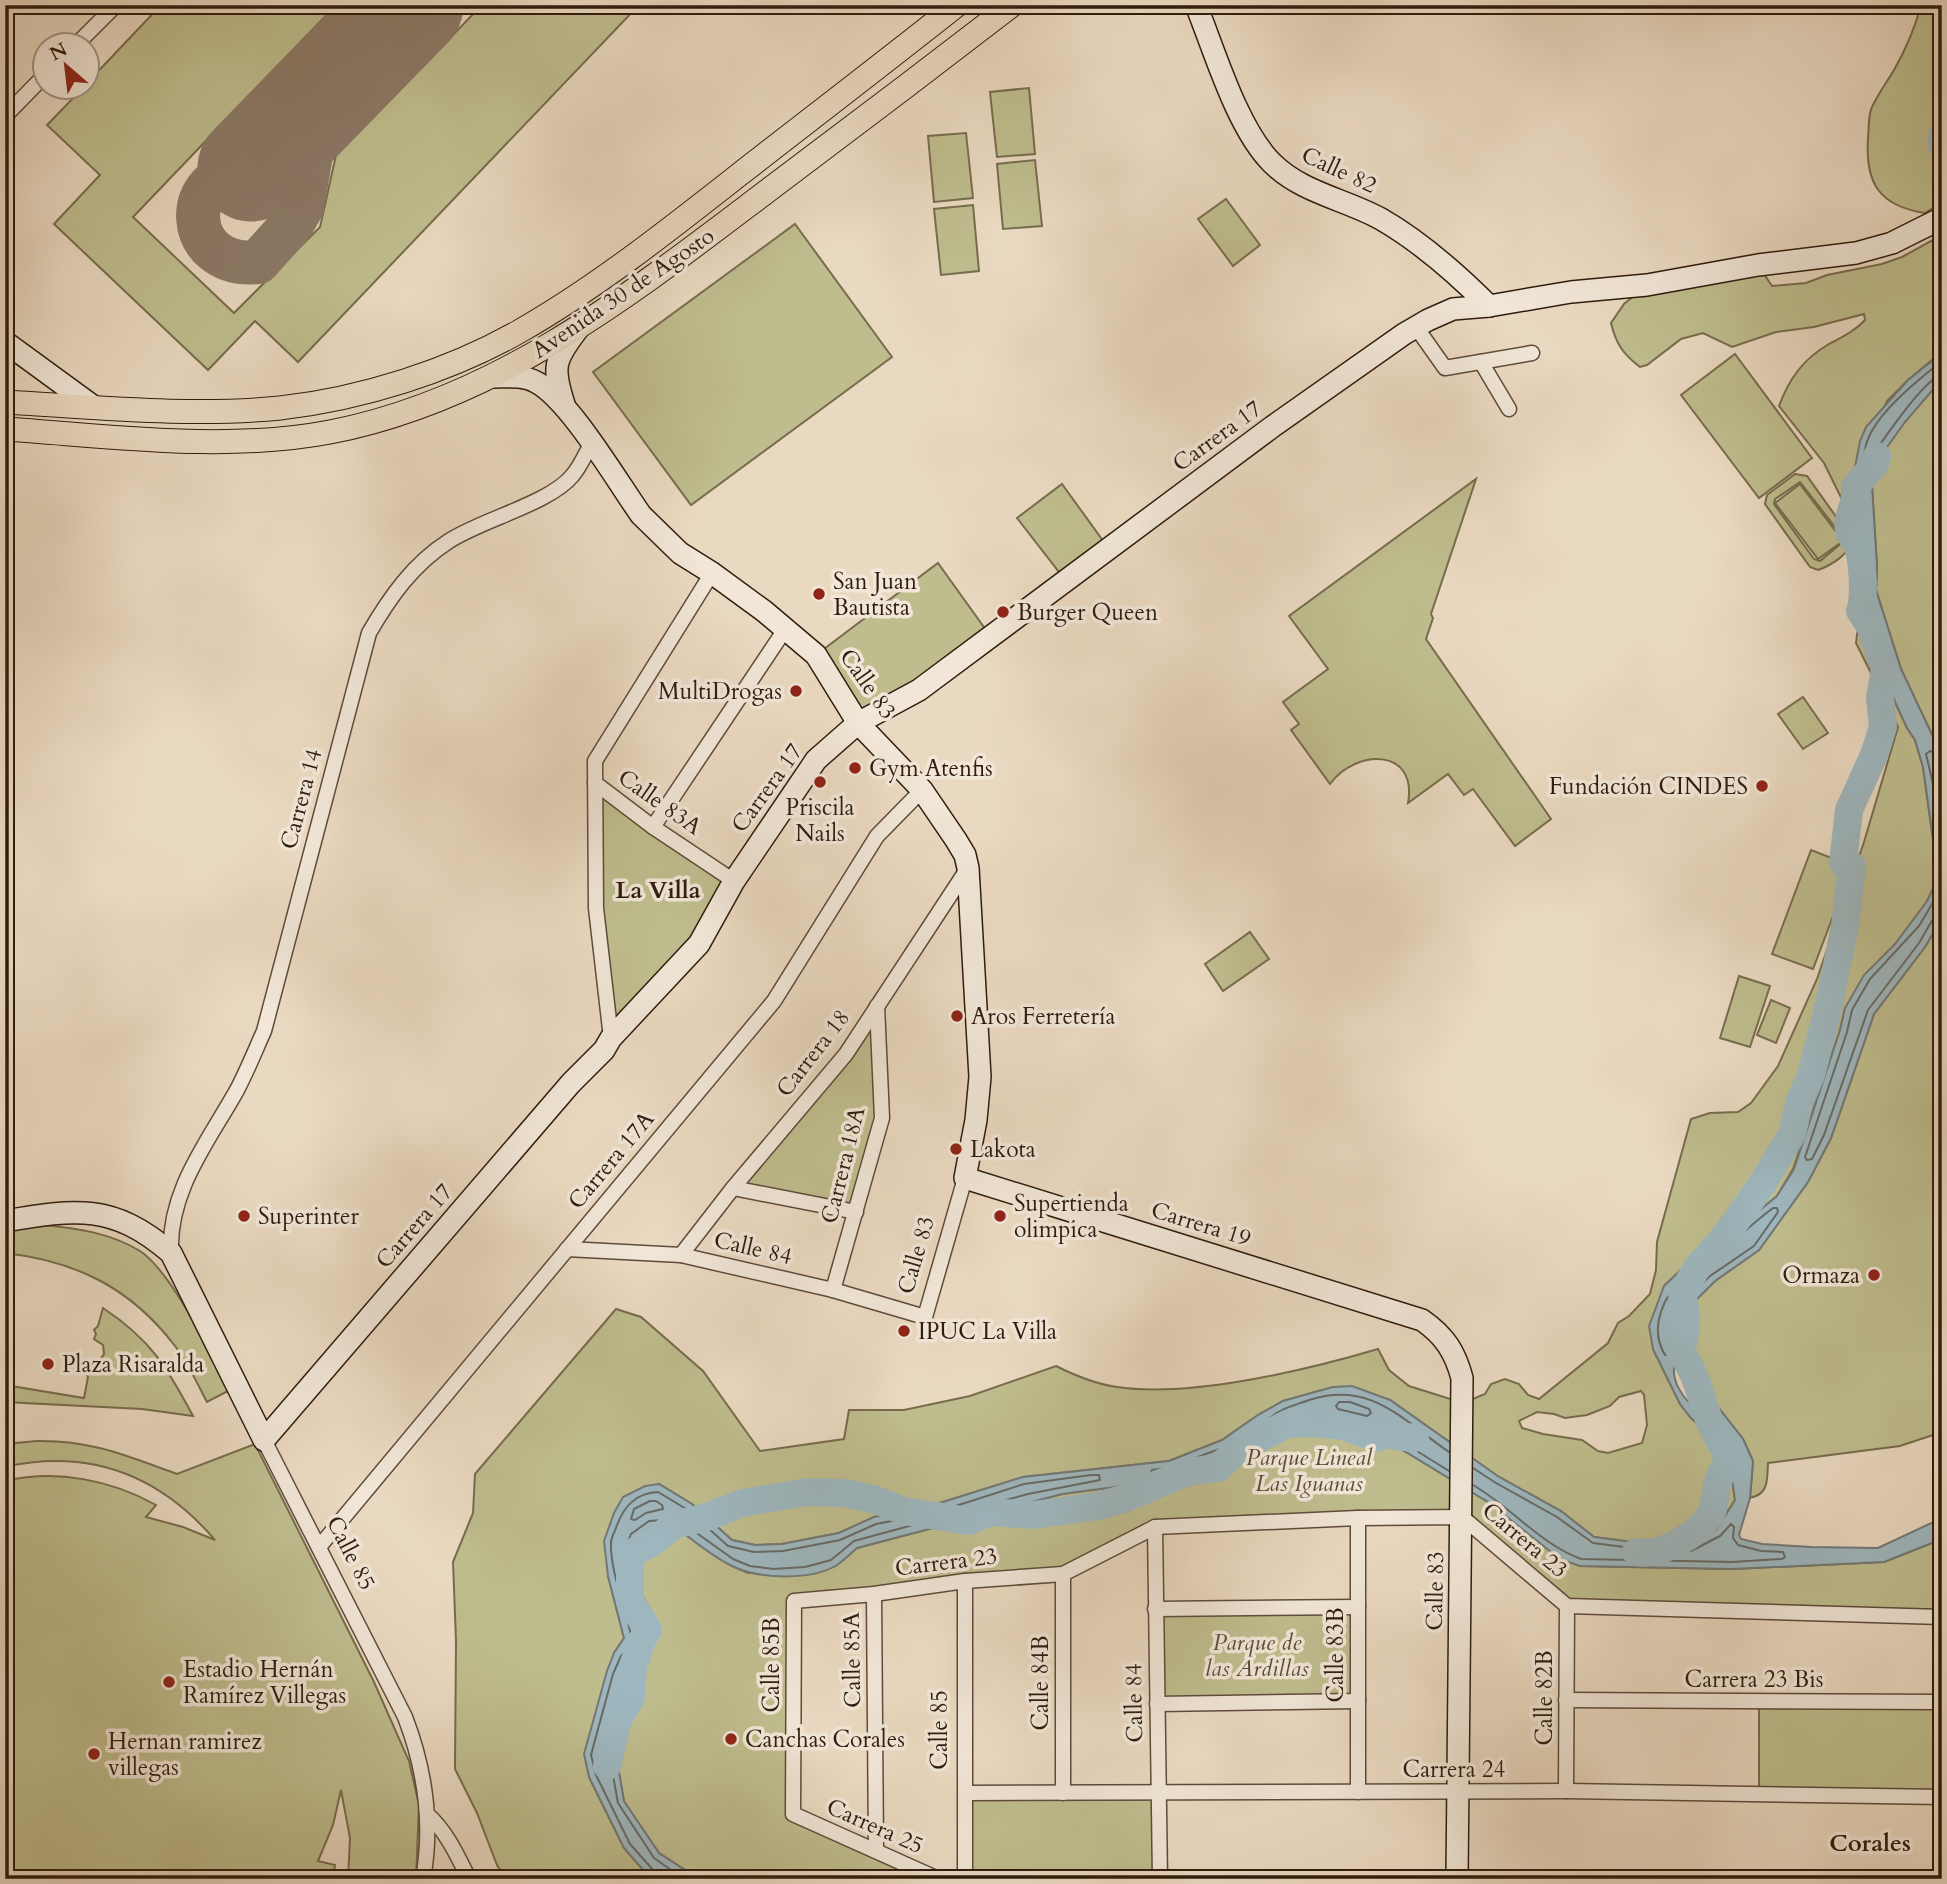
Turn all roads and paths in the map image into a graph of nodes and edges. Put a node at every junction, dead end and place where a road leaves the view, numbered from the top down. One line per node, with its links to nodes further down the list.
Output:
1 (116, 5): 5 (street)
2 (957, 5): 18 (main road, Avenida 30 de Agosto)
3 (1013, 5): 11 (main road, Avenida 30 de Agosto)
4 (1196, 5): 9 (street, Calle 82)
5 (89, 32)
6 (32, 88): 7 (street)
7 (5, 116)
8 (1942, 218): 9 (street, Carrera 17)
9 (1489, 306): 10 (street, Carrera 17)
10 (1416, 327): 14 (street); 26 (street, Carrera 17)
11 (578, 329): 15 (main road, Avenida 30 de Agosto); 17 (street, Calle 83)
12 (5, 342): 18 (street)
13 (1532, 353): 14 (street)
14 (1481, 362): 19 (street)
15 (493, 377): 17 (street, Calle 83); 21 (main road, Avenida 30 de Agosto)
16 (5, 402): 18 (main road, Avenida 30 de Agosto)
17 (564, 404): 22 (street, Calle 83)
18 (94, 407)
19 (1509, 409)
20 (5, 429): 21 (main road, Avenida 30 de Agosto)
21 (95, 435): 23 (main road)
22 (592, 444): 24 (street, Calle 83); 39 (street, Carrera 14)
23 (5, 446)
24 (712, 573): 25 (street, Calle 83); 27 (street)
25 (786, 628): 26 (street, Calle 83); 29 (street)
26 (858, 723): 28 (street, Calle 83); 31 (street, Carrera 17)
27 (595, 783): 29 (street, Calle 83A); 33 (street)
28 (922, 790): 30 (street, Calle 83); 38 (street, Carrera 17A)
29 (653, 827): 31 (street, Calle 83A)
30 (968, 868): 32 (street, Carrera 18); 34 (street, Calle 83)
31 (734, 881): 33 (street, Carrera 17)
32 (877, 1006): 35 (street, Carrera 18); 36 (street, Carrera 18A)
33 (611, 1038): 44 (street, Carrera 17)
34 (965, 1178): 42 (street, Calle 83); 43 (street, Carrera 19)
35 (733, 1188): 36 (street); 40 (street, Carrera 18)
36 (856, 1212): 41 (street, Carrera 18A)
37 (5, 1222): 39 (street)
38 (567, 1249): 40 (street, Calle 84); 48 (street, Carrera 17A)
39 (171, 1253): 44 (street, Calle 85)
40 (681, 1255): 41 (street, Calle 84)
41 (833, 1290): 42 (street, Calle 84)
42 (925, 1317)
43 (1422, 1320): 45 (street, Calle 83)
44 (264, 1440): 48 (street, Calle 85)
45 (1463, 1508): 46 (street, Carrera 23); 53 (street, Carrera 23); 63 (street, Calle 83)
46 (1358, 1518): 47 (street, Carrera 23); 54 (street, Calle 83B)
47 (1155, 1527): 49 (street, Carrera 23); 55 (street, Calle 84)
48 (319, 1546): 68 (street, Calle 85)
49 (1063, 1574): 50 (street, Carrera 23); 65 (street, Calle 84B)
50 (965, 1581): 51 (street, Carrera 23); 64 (street, Calle 85)
51 (874, 1594): 52 (street, Carrera 23); 70 (street, Calle 85A)
52 (794, 1601): 69 (street, Calle 85B)
53 (1567, 1606): 56 (street, Carrera 23); 57 (street, Calle 82B)
54 (1358, 1607): 55 (street); 58 (street, Calle 83B)
55 (1155, 1609): 60 (street, Calle 84)
56 (1942, 1617)
57 (1566, 1700): 59 (street, Carrera 23 Bis); 61 (street, Calle 82B)
58 (1358, 1702): 60 (street); 62 (street, Calle 83B)
59 (1942, 1702)
60 (1157, 1704): 66 (street, Calle 84)
61 (1566, 1791): 63 (street, Carrera 24); 67 (street, Carrera 24)
62 (1358, 1792): 63 (street, Carrera 24); 66 (street, Carrera 24)
63 (1458, 1792): 76 (street, Calle 83)
64 (966, 1793): 65 (street, Carrera 24); 74 (street, Calle 85)
65 (1063, 1793): 66 (street, Carrera 24)
66 (1159, 1794): 75 (street, Calle 84)
67 (1942, 1797)
68 (427, 1814): 71 (street, Calle 85); 72 (street)
69 (793, 1814): 70 (street, Carrera 25)
70 (876, 1851): 73 (street, Carrera 25)
71 (423, 1879)
72 (469, 1879)
73 (938, 1879)
74 (965, 1879)
75 (1160, 1879)
76 (1457, 1879)

